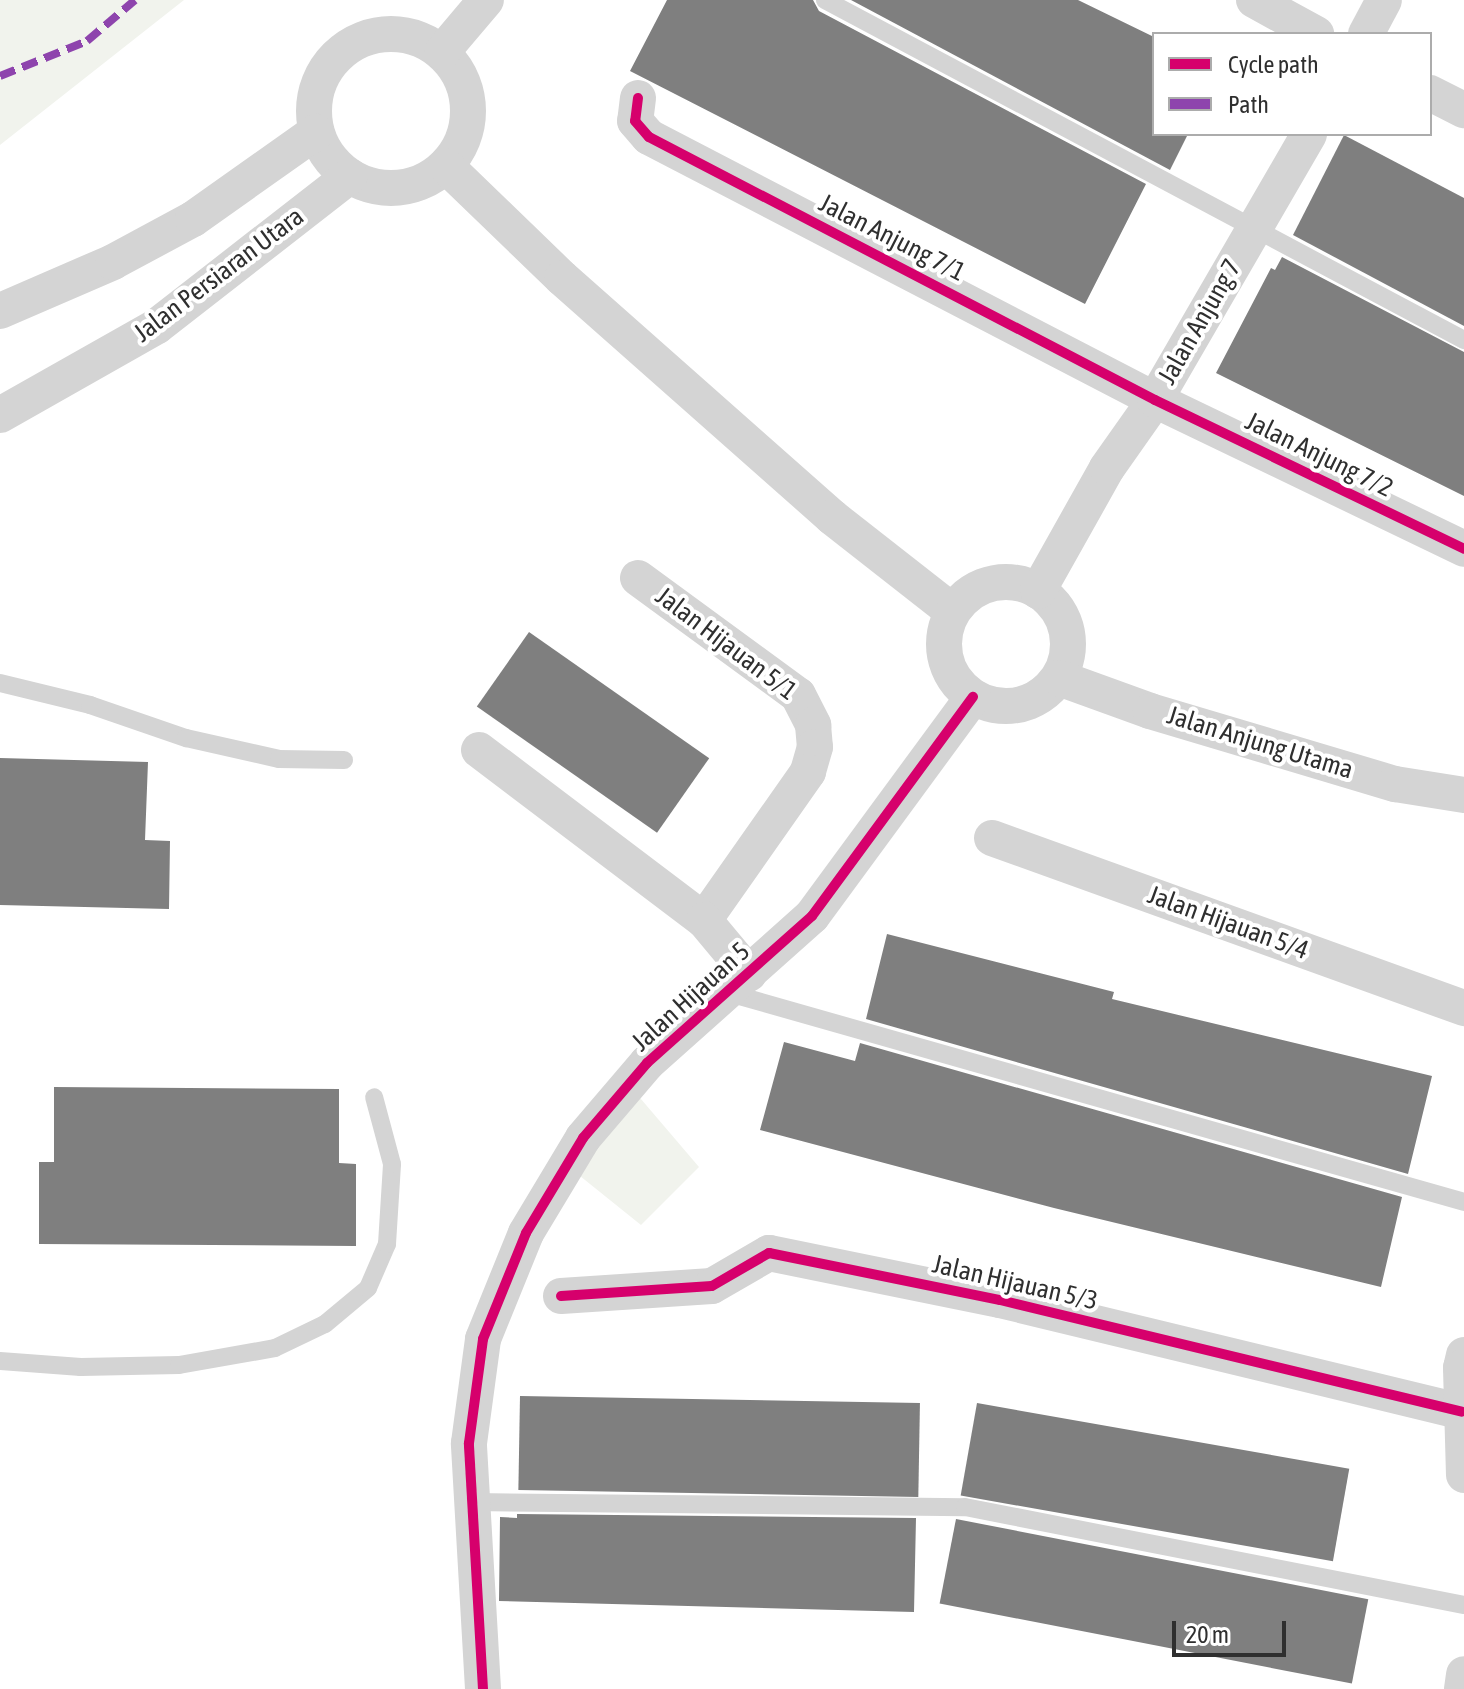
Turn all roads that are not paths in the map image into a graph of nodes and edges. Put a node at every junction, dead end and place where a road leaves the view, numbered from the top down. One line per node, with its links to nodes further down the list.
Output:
1 (486, 0): 7 (street)
2 (825, 0): 15 (lane)
3 (1254, 0): 5 (street)
4 (1384, 0): 6 (street)
5 (1312, 32)
6 (1367, 32)
7 (442, 52): 11 (street); 13 (street)
8 (1432, 94): 10 (street)
9 (638, 98): 18 (street, Jalan Anjung 7/1)
10 (1464, 110)
11 (316, 132): 14 (street); 16 (street)
12 (1308, 136): 15 (street, Jalan Anjung 7)
13 (446, 166): 14 (street); 23 (street)
14 (350, 176): 19 (street, Jalan Persiaran Utara)
15 (1253, 229): 17 (lane); 18 (street, Jalan Anjung 7)
16 (0, 311)
17 (1464, 340)
18 (1155, 400): 20 (street, Jalan Anjung 7/2); 22 (street, Jalan Anjung 7)
19 (0, 415)
20 (1464, 549)
21 (638, 578): 31 (street, Jalan Hijauan 5/1)
22 (1038, 591): 23 (street); 24 (street)
23 (952, 611): 26 (street)
24 (1059, 678): 26 (street); 29 (street, Jalan Anjung Utama)
25 (0, 683): 28 (lane)
26 (973, 697): 32 (street, Jalan Hijauan 5)
27 (479, 750): 31 (street)
28 (344, 760)
29 (1464, 795)
30 (992, 838): 33 (street, Jalan Hijauan 5/4)
31 (704, 920): 32 (street)
32 (739, 984): 35 (lane); 41 (street, Jalan Hijauan 5)
33 (1464, 1008)
34 (374, 1097): 38 (lane)
35 (1464, 1202)
36 (561, 1296): 39 (street, Jalan Hijauan 5/3)
37 (1464, 1355): 39 (street)
38 (0, 1361)
39 (1462, 1412): 40 (street)
40 (1464, 1475)
41 (472, 1502): 42 (lane); 44 (street, Jalan Hijauan 5)
42 (1464, 1605)
43 (1464, 1674): 45 (street)
44 (483, 1689)
45 (1462, 1689)

